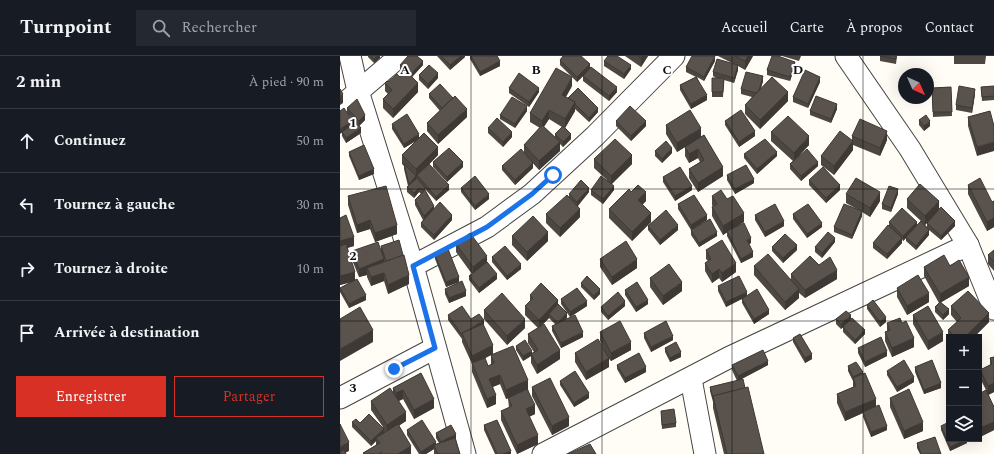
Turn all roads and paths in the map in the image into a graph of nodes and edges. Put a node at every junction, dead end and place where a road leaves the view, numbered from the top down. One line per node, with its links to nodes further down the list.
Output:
1 (350, 56): 5 (street)
2 (400, 56): 5 (street)
3 (674, 56): 9 (street)
4 (846, 56): 7 (street)
5 (358, 91): 6 (street); 9 (street)
6 (340, 107)
7 (971, 253): 8 (street); 10 (street); 12 (street)
8 (994, 253)
9 (413, 266): 11 (street)
10 (994, 309)
11 (435, 348): 13 (street); 14 (street)
12 (691, 379): 15 (street); 16 (street)
13 (340, 398)
14 (465, 454)
15 (543, 454)
16 (705, 454)

